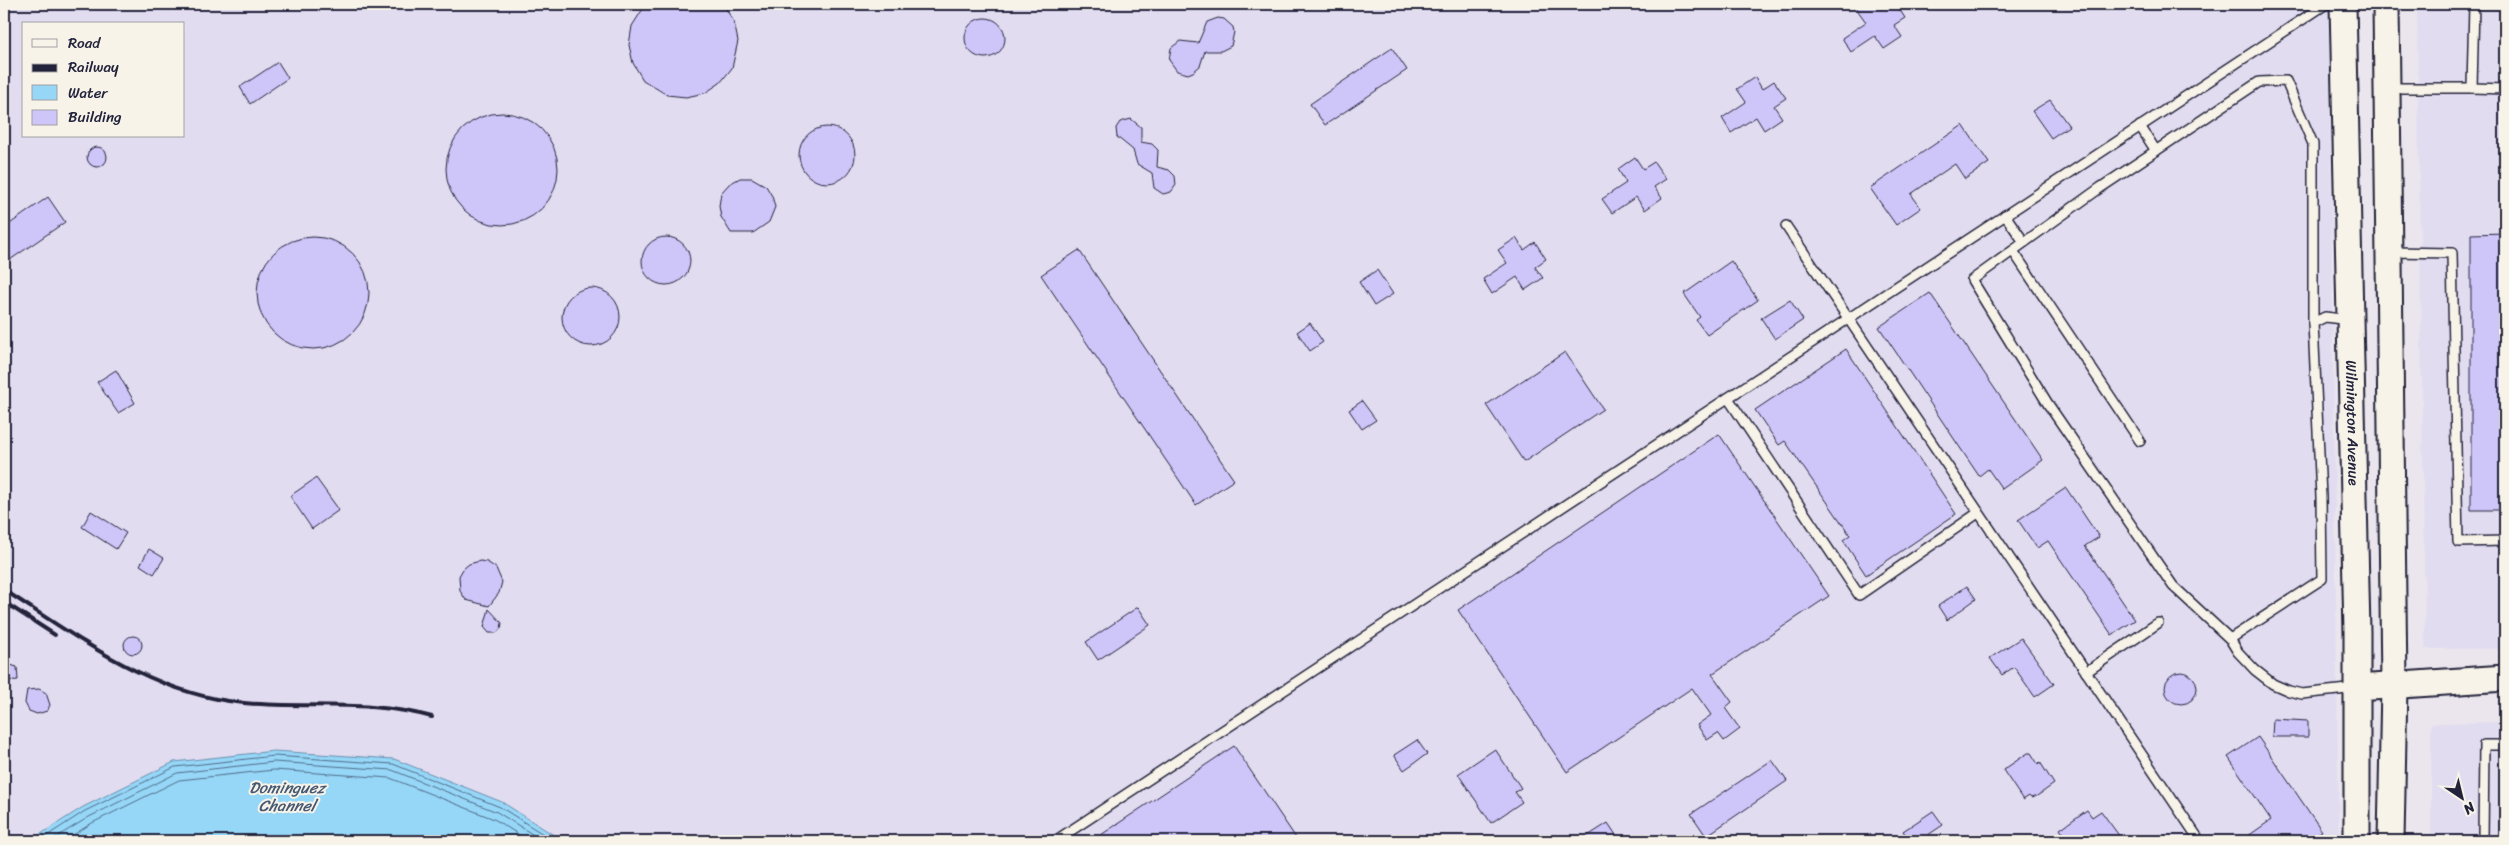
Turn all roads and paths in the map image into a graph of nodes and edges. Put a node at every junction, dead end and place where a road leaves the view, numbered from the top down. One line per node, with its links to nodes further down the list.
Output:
1 (2326, 4): 8 (lane)
2 (2343, 4): 16 (main road, Wilmington Avenue)
3 (2386, 4): 5 (main road)
4 (2474, 4): 6 (lane)
5 (2387, 88): 6 (lane); 14 (main road)
6 (2472, 88): 7 (lane)
7 (2505, 89)
8 (2140, 126): 9 (lane); 10 (lane)
9 (2156, 151): 12 (lane); 17 (lane)
10 (2005, 215): 12 (lane); 15 (lane)
11 (1786, 226): 15 (lane)
12 (2024, 242): 13 (lane)
13 (2013, 251): 19 (lane); 23 (lane)
14 (2388, 252): 21 (lane); 26 (main road)
15 (1847, 319): 18 (lane); 20 (lane)
16 (2350, 320): 17 (lane); 27 (main road, Wilmington Avenue)
17 (2313, 323): 23 (lane)
18 (1728, 398): 20 (lane); 29 (lane)
19 (2140, 441)
20 (1978, 513): 24 (lane)
21 (2505, 542)
22 (2158, 623): 24 (lane)
23 (2230, 639): 27 (lane)
24 (2086, 672): 30 (lane)
25 (2505, 678): 26 (main road)
26 (2394, 685): 27 (main road); 32 (main road)
27 (2357, 688): 31 (main road, Wilmington Avenue)
28 (2505, 745): 33 (lane)
29 (1055, 841)
30 (2200, 841)
31 (2357, 841)
32 (2391, 841)
33 (2482, 841)

